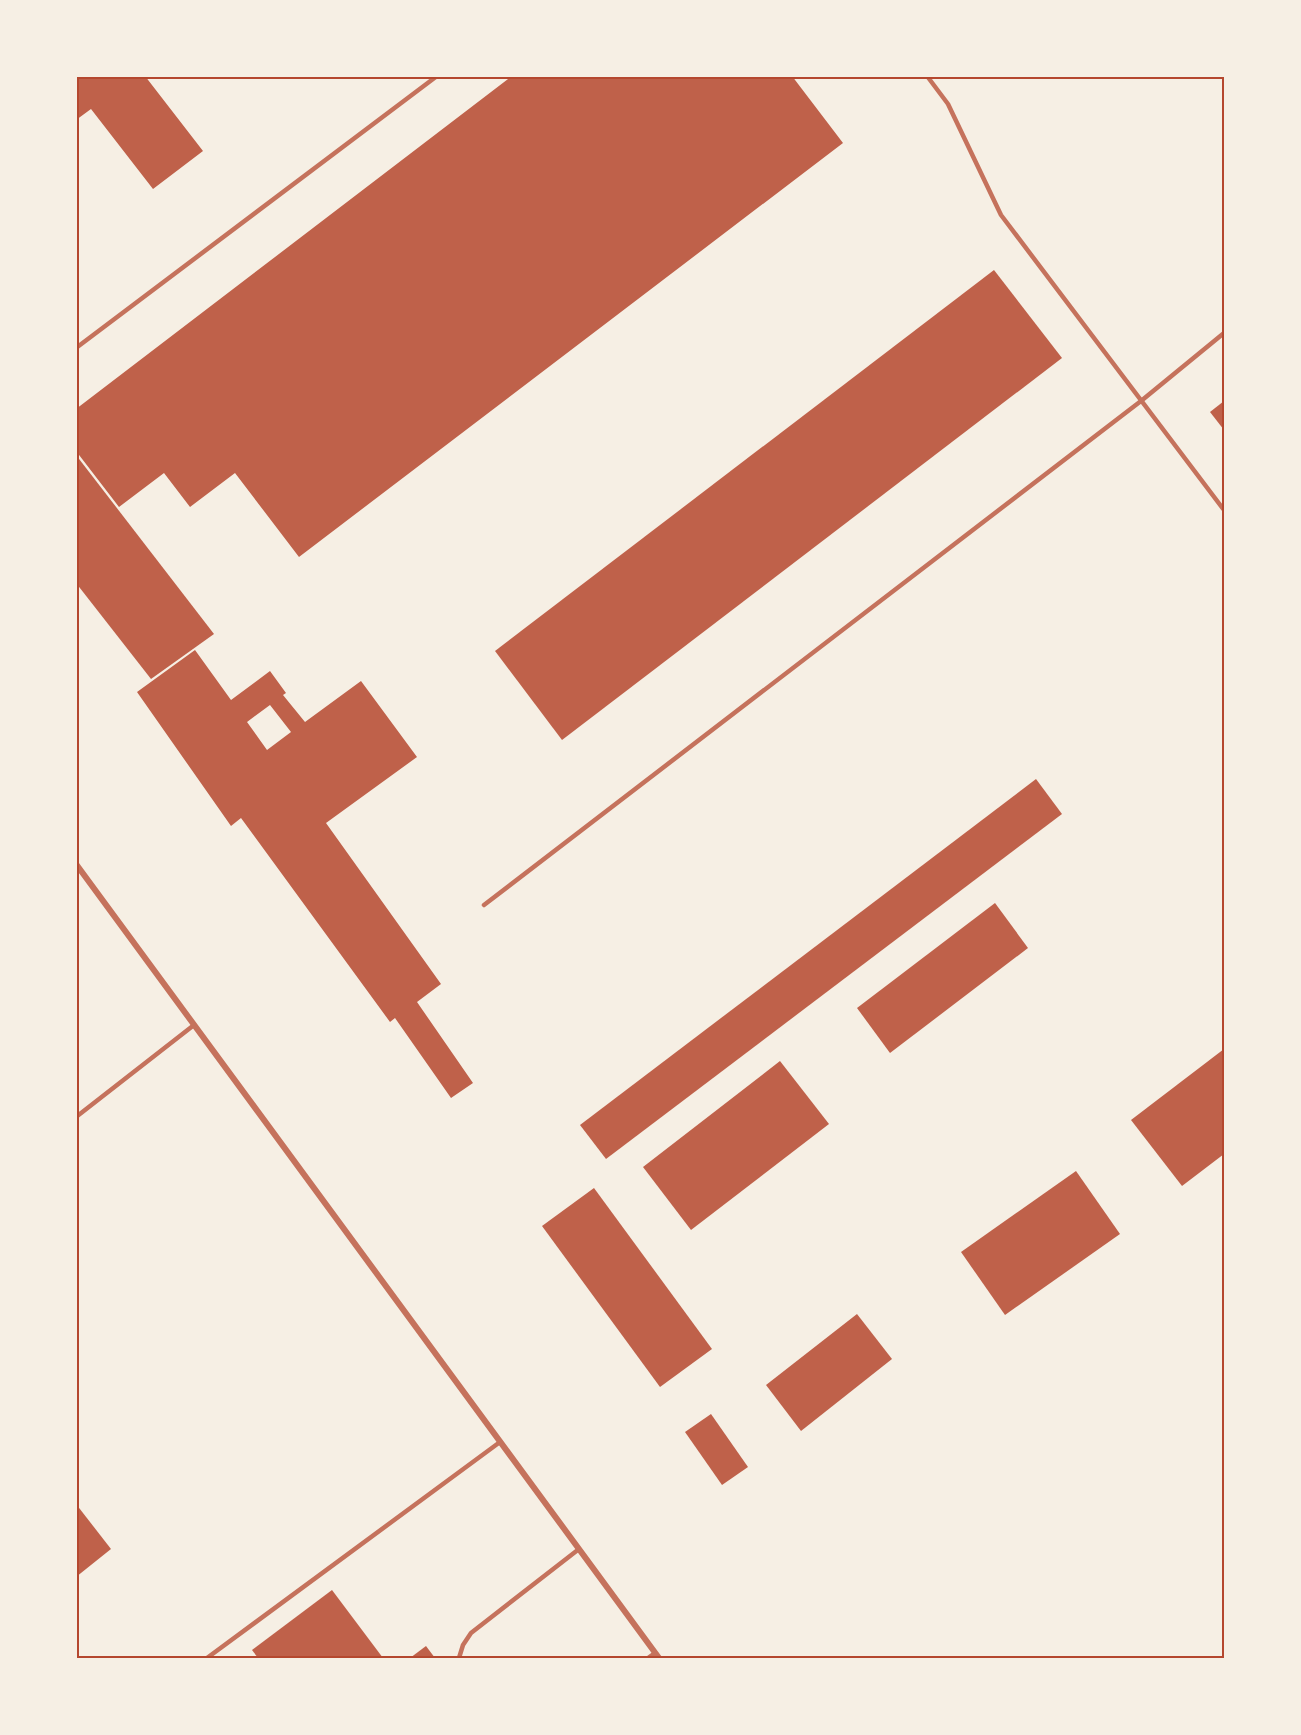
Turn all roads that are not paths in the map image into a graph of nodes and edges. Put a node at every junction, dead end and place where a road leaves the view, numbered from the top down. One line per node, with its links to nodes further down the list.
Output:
1 (437, 76): 4 (lane)
2 (927, 76): 5 (lane)
3 (1224, 333): 5 (lane)
4 (76, 348)
5 (1142, 401): 6 (lane); 8 (lane)
6 (1224, 510)
7 (76, 864): 9 (street)
8 (484, 905)
9 (194, 1024): 10 (lane); 11 (street)
10 (76, 1117)
11 (500, 1442): 12 (street); 14 (lane)
12 (579, 1549): 13 (street); 15 (lane)
13 (657, 1656): 16 (lane)
14 (207, 1659)
15 (459, 1659)
16 (648, 1659)

